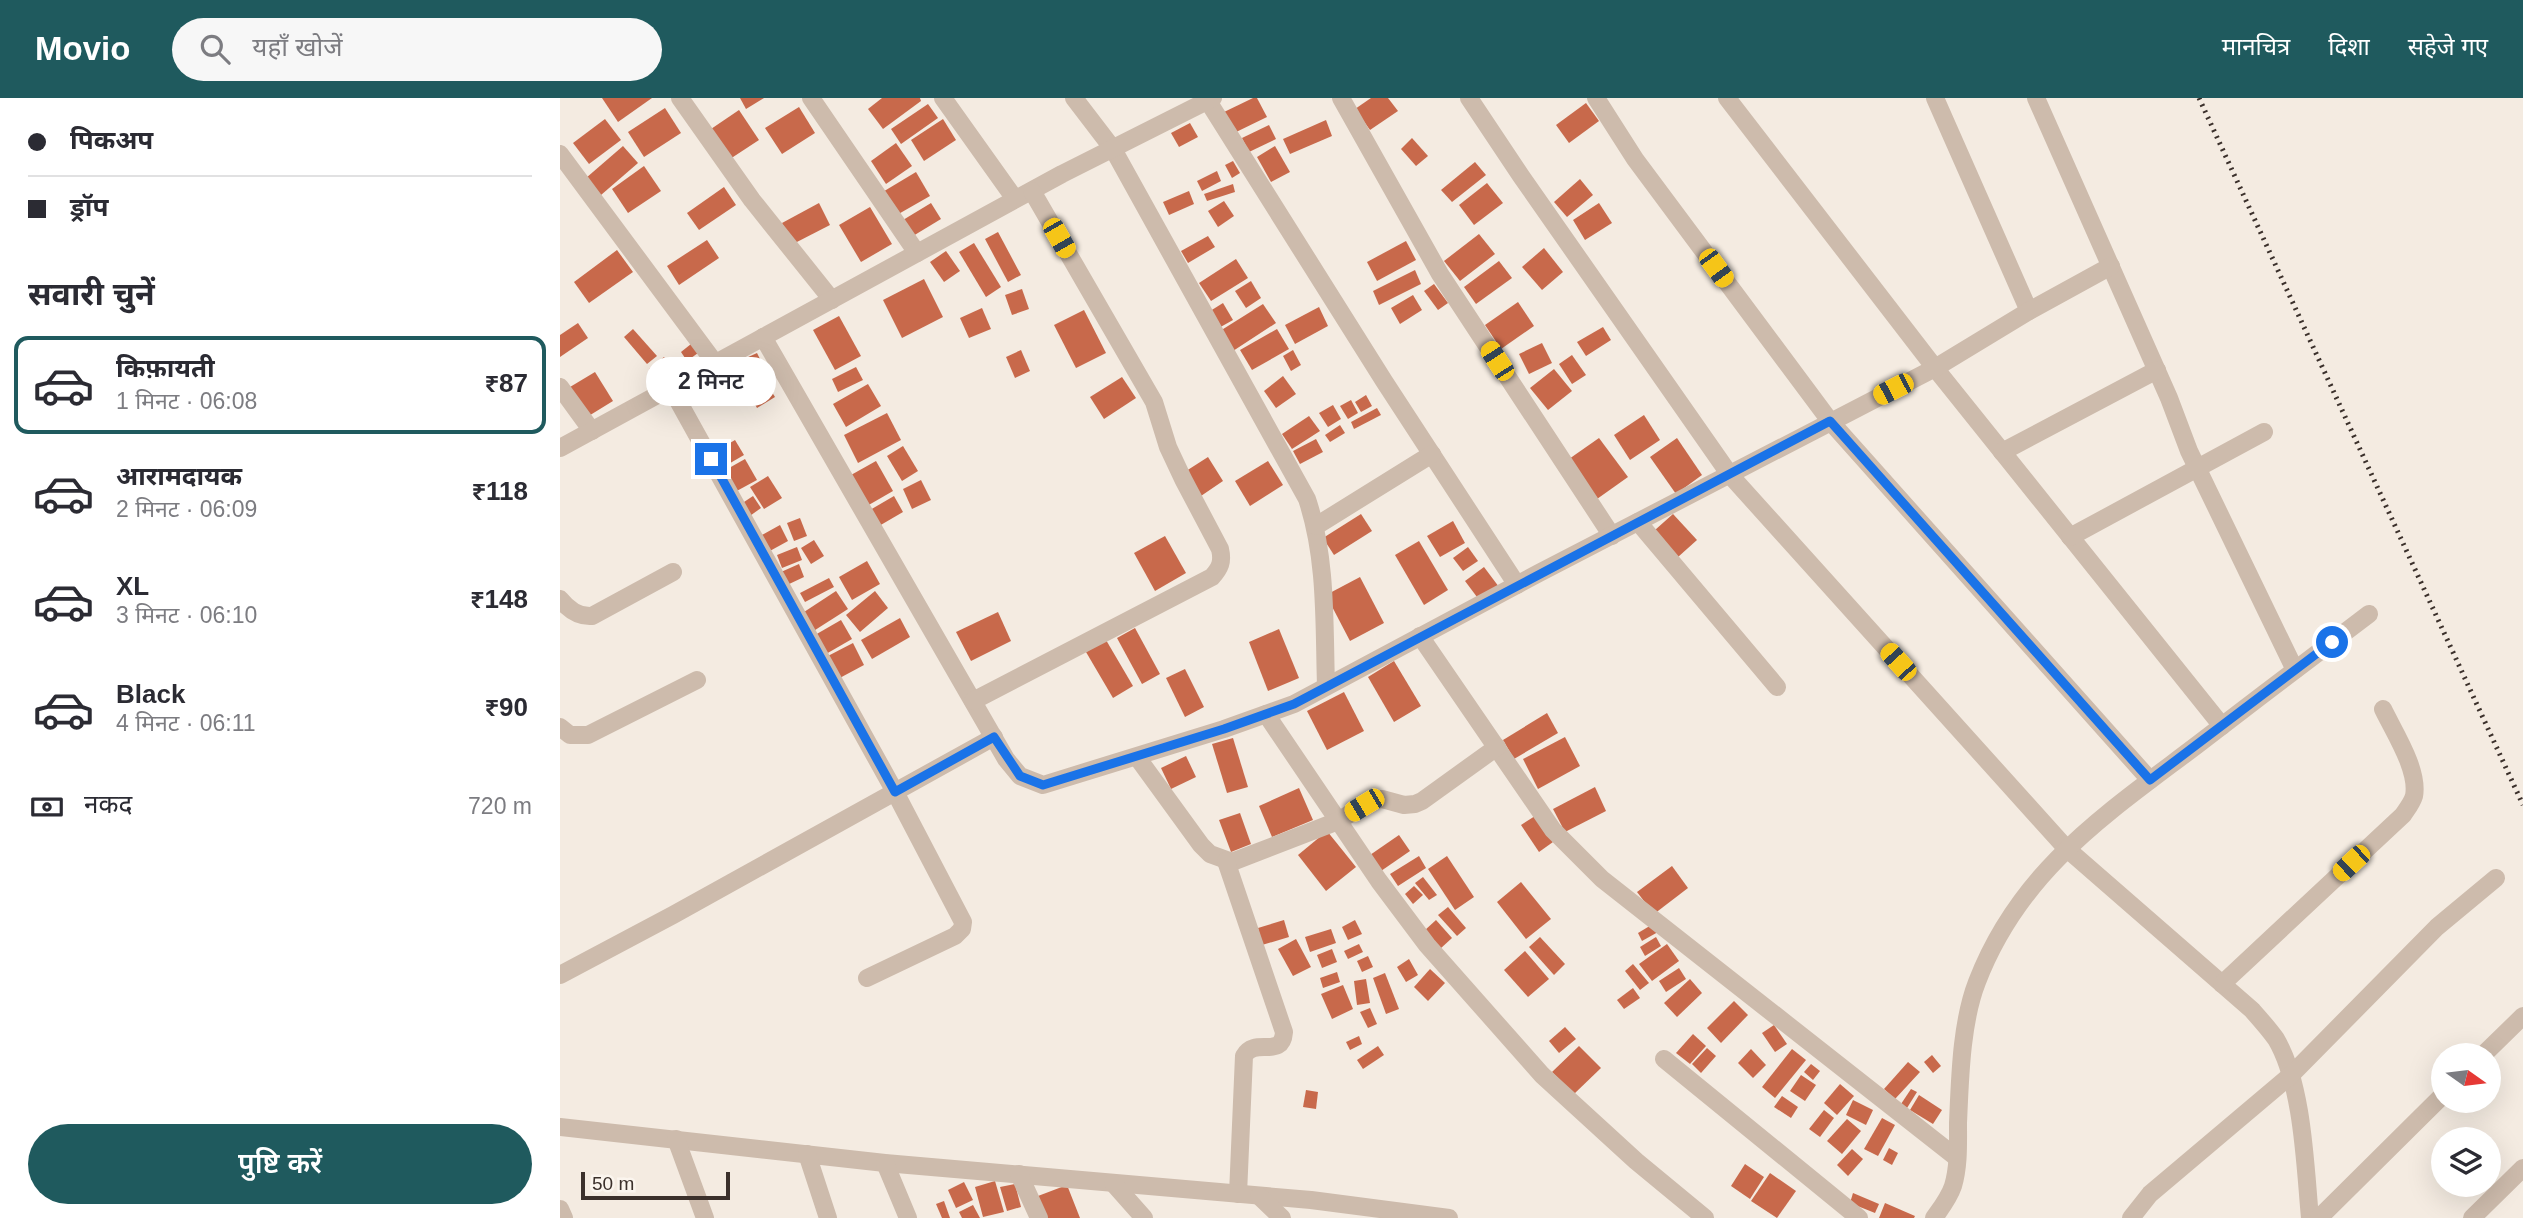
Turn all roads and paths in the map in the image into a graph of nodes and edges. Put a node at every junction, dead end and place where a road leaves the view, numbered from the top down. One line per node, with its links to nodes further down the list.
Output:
1 (680, 98): 17 (street)
2 (811, 98): 15 (street)
3 (943, 98): 14 (street)
4 (1074, 98): 12 (street)
5 (1341, 98): 35 (street)
6 (1469, 98): 32 (street)
7 (1596, 98): 25 (street)
8 (1727, 98): 21 (street)
9 (1935, 98): 18 (street)
10 (2036, 98): 16 (street)
11 (1209, 99): 12 (street); 30 (street)
12 (1112, 149): 14 (street); 34 (street)
13 (560, 154): 20 (street)
14 (1024, 195): 15 (street); 46 (street)
15 (917, 253): 17 (street)
16 (2111, 266): 18 (street); 22 (street)
17 (832, 300): 19 (street)
18 (2029, 311): 21 (street)
19 (763, 337): 20 (street); 46 (street)
20 (715, 363): 24 (street)
21 (1935, 368): 25 (street); 29 (street)
22 (2157, 370): 29 (street); 31 (street)
23 (560, 387): 26 (street)
24 (671, 388): 26 (street); 55 (street)
25 (1830, 421): 32 (street); 54 (street)
26 (592, 430): 28 (street)
27 (2264, 432): 31 (street)
28 (560, 448)
29 (2002, 452): 36 (street)
30 (1432, 454): 34 (street); 38 (street)
31 (2197, 468): 36 (street); 42 (street)
32 (1730, 475): 33 (street); 57 (street)
33 (1638, 522): 35 (street); 45 (street)
34 (1316, 526): 44 (street)
35 (1612, 536): 38 (street)
36 (2070, 537): 49 (street)
37 (673, 572): 39 (street)
38 (1517, 585): 41 (street)
39 (560, 599)
40 (2370, 614): 42 (street)
41 (1420, 636): 44 (street); 52 (street)
42 (2295, 670): 49 (street)
43 (697, 680): 50 (street)
44 (1326, 687): 48 (street)
45 (1777, 687)
46 (973, 701): 51 (street)
47 (2383, 709): 62 (street)
48 (1266, 714): 53 (street); 56 (street)
49 (2221, 726): 54 (street)
50 (560, 727)
51 (994, 737): 53 (street); 55 (street)
52 (1497, 747): 56 (street); 71 (street)
53 (1138, 757): 58 (street)
54 (2150, 780): 57 (street)
55 (895, 792): 60 (street); 61 (street)
56 (1338, 821): 58 (street); 87 (street)
57 (2066, 848): 62 (street); 71 (street)
58 (1226, 861): 76 (street)
59 (2496, 878): 66 (street)
60 (560, 975)
61 (867, 978)
62 (2222, 984): 66 (street)
63 (2523, 1016): 64 (street)
64 (2495, 1043)
65 (1664, 1059): 88 (street)
66 (2291, 1075): 90 (street); 91 (street)
67 (2431, 1107): 92 (street)
68 (560, 1126): 69 (street)
69 (676, 1139): 70 (street); 80 (street)
70 (807, 1154): 72 (street); 81 (street)
71 (1957, 1158): 89 (street)
72 (885, 1163): 74 (street); 82 (street)
73 (2523, 1168): 93 (street)
74 (1019, 1174): 75 (street); 83 (street)
75 (1113, 1183): 76 (street); 84 (street)
76 (1238, 1194): 77 (street)
77 (1259, 1196): 85 (street); 86 (street)
78 (560, 1209): 79 (street)
79 (564, 1218)
80 (705, 1218)
81 (828, 1218)
82 (908, 1218)
83 (1039, 1218)
84 (1144, 1218)
85 (1282, 1218)
86 (1449, 1218)
87 (1705, 1218)
88 (1859, 1218)
89 (1934, 1218)
90 (2132, 1218)
91 (2310, 1218)
92 (2319, 1218)
93 (2472, 1218)

